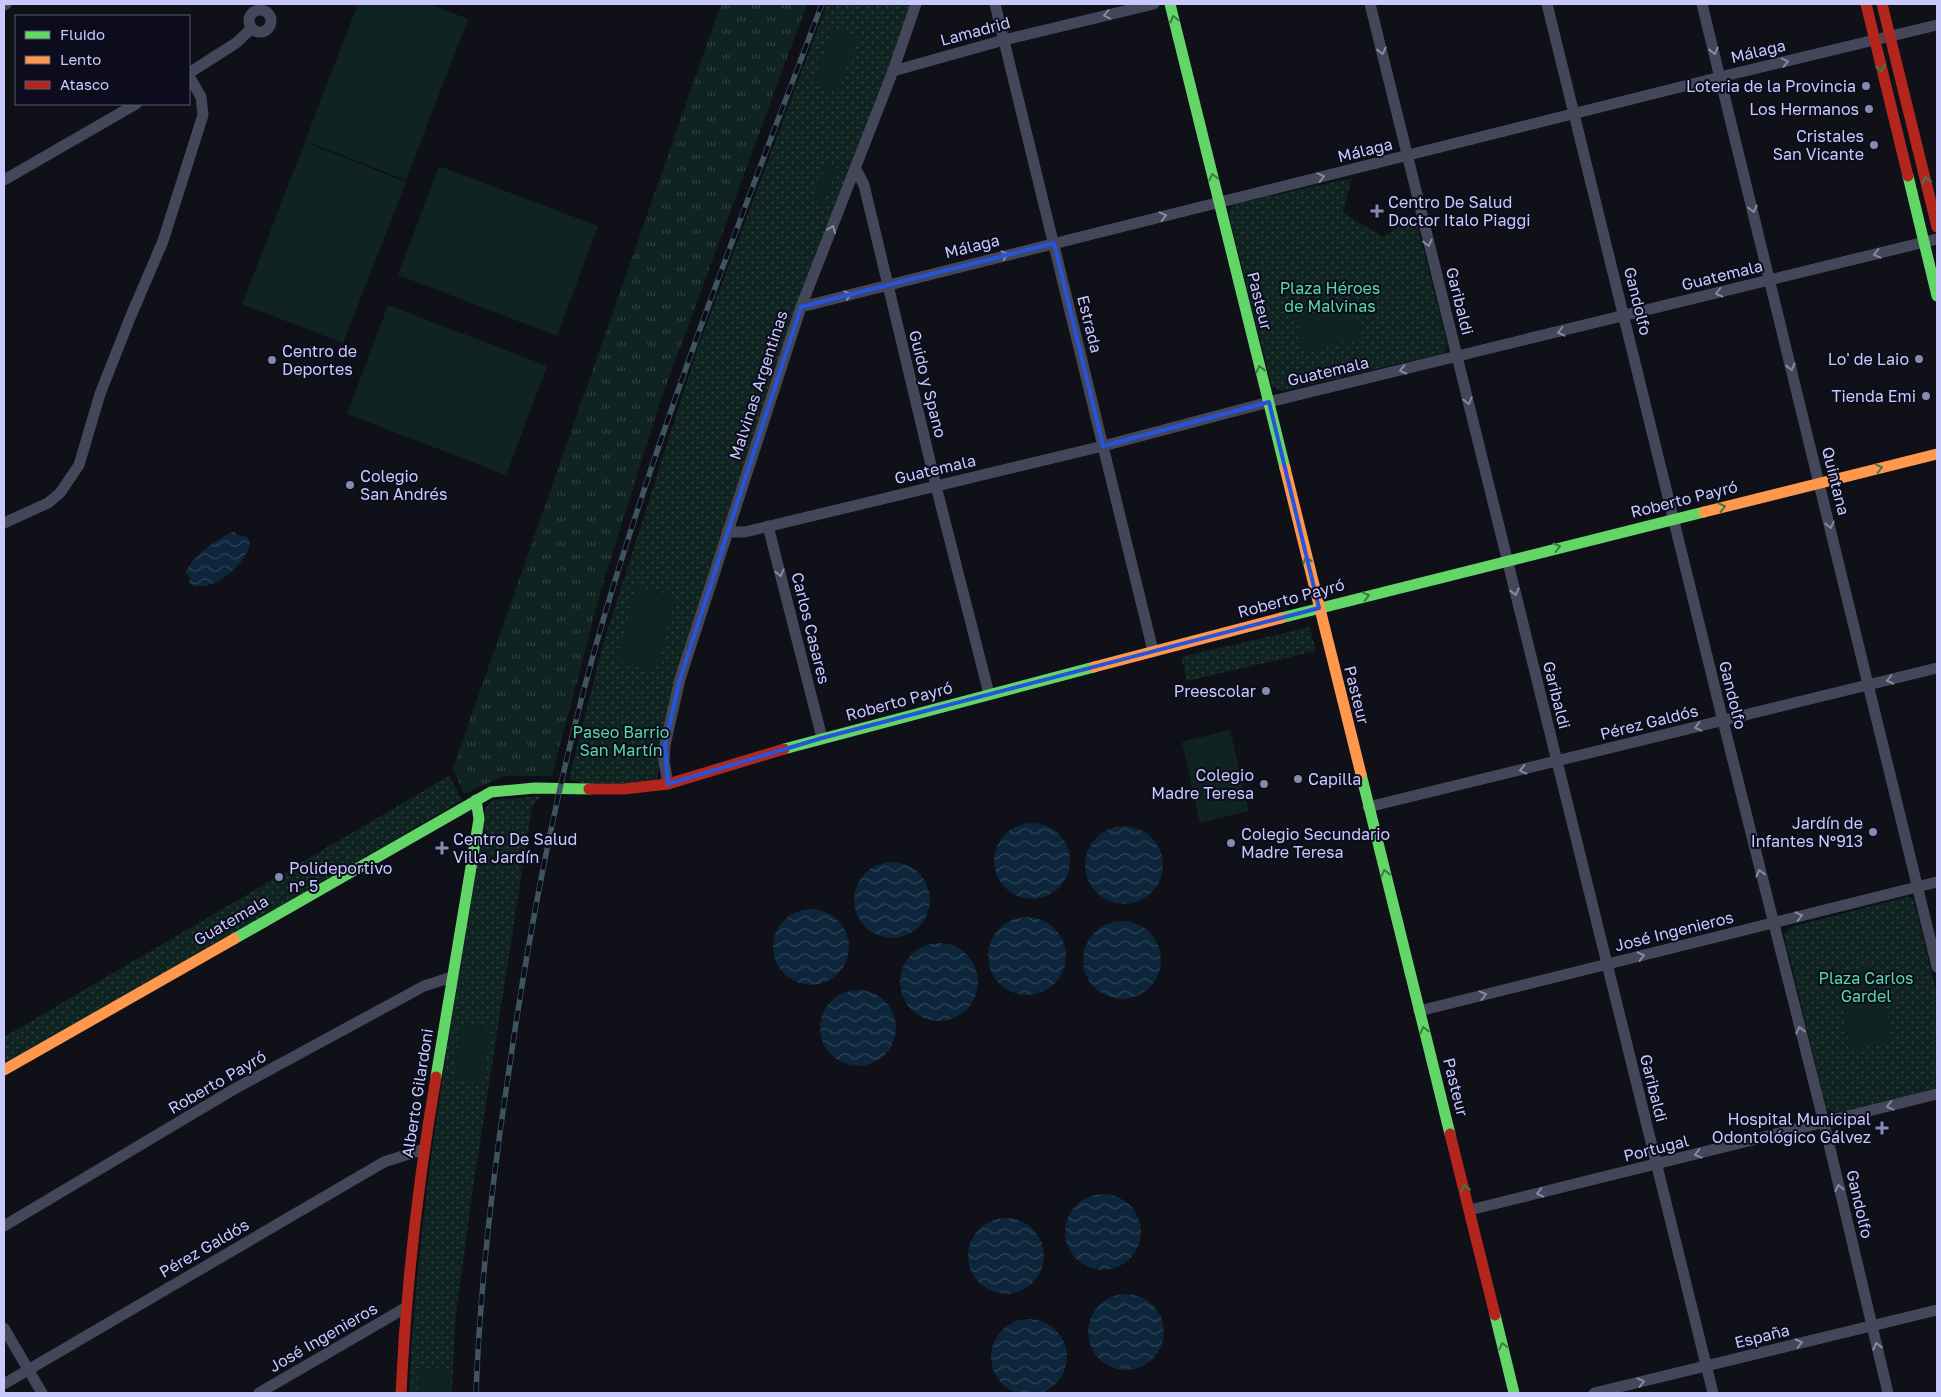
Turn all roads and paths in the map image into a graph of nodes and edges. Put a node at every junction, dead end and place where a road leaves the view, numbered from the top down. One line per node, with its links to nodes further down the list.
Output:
1 (916, 4): 15 (street, Malvinas Argentinas)
2 (995, 4): 13 (street, Estrada)
3 (1154, 4): 13 (street, Lamadrid, one-way to 13)
4 (1170, 4): 24 (street, Pasteur, one-way to 4)
5 (1370, 4): 21 (street, Garibaldi, one-way to 21)
6 (1547, 4): 20 (street, Gandolfo)
7 (1702, 4): 17 (street, Quintana, one-way to 17)
8 (1866, 4): 14 (street)
9 (1882, 4): 12 (street)
10 (1937, 25): 12 (street, Málaga)
11 (252, 28): 16 (street)
12 (1890, 37): 14 (street, Málaga); 25 (street, one-way to 12)
13 (1004, 40): 15 (street, Lamadrid); 28 (street, Estrada)
14 (1875, 41): 17 (street, Málaga, one-way to 14); 27 (street, one-way to 27)
15 (893, 71): 22 (street, Malvinas Argentinas)
16 (190, 72)
17 (1720, 77): 20 (street, Málaga); 29 (street, Quintana, one-way to 29)
18 (190, 78): 41 (street)
19 (134, 105): 23 (street)
20 (1575, 114): 21 (street, Málaga); 33 (street, Gandolfo)
21 (1407, 156): 24 (street, Málaga, one-way to 21); 34 (street, Garibaldi, one-way to 34)
22 (856, 169): 30 (street, Guido y Spano); 32 (street, Malvinas Argentinas, one-way to 22)
23 (4, 180)
24 (1219, 202): 28 (street, Málaga, one-way to 24); 35 (street, Pasteur, one-way to 24)
25 (1937, 227)
26 (1937, 239): 27 (street, Guatemala)
27 (1924, 242): 29 (street, Guatemala, one-way to 29); 31 (street)
28 (1054, 243): 30 (street, Málaga, one-way to 28); 36 (street, Estrada)
29 (1770, 280): 33 (street, Guatemala, one-way to 33); 38 (street, Quintana, one-way to 38)
30 (887, 284): 32 (street, Málaga, one-way to 30); 39 (street, Guido y Spano)
31 (1937, 296)
32 (801, 307): 43 (street, Malvinas Argentinas)
33 (1625, 316): 34 (street, Guatemala, one-way to 34); 40 (street, Gandolfo)
34 (1457, 358): 35 (street, Guatemala, one-way to 35); 44 (street, Garibaldi, one-way to 44)
35 (1269, 402): 36 (street, Guatemala); 45 (street, Pasteur, one-way to 35)
36 (1102, 446): 39 (street, Guatemala); 46 (street, Estrada)
37 (1937, 454): 38 (street, Roberto Payró, one-way to 37)
38 (1820, 482): 40 (street, Roberto Payró, one-way to 38); 48 (street, Quintana, one-way to 48)
39 (936, 486): 42 (street, Guatemala); 49 (street, Guido y Spano)
40 (1674, 518): 44 (street, Roberto Payró, one-way to 40); 50 (street, Gandolfo)
41 (4, 523)
42 (768, 526): 43 (street, Guatemala); 51 (street, Carlos Casares, one-way to 51)
43 (727, 532): 53 (street, Malvinas Argentinas)
44 (1508, 560): 45 (street, Roberto Payró, one-way to 44); 52 (street, Garibaldi, one-way to 52)
45 (1319, 608): 46 (street, Roberto Payró); 56 (street, Pasteur)
46 (1153, 651): 49 (street, Roberto Payró)
47 (1937, 668): 48 (street, Pérez Galdós, one-way to 48)
48 (1868, 685): 50 (street, Pérez Galdós); 58 (street, Quintana)
49 (990, 694): 51 (street, Roberto Payró)
50 (1723, 721): 52 (street, Pérez Galdós, one-way to 52); 59 (street, Gandolfo, one-way to 50)
51 (822, 738): 53 (street, Roberto Payró)
52 (1557, 762): 56 (street, Pérez Galdós, one-way to 56); 60 (street, Garibaldi)
53 (668, 784): 54 (street, Roberto Payró)
54 (631, 789): 55 (street, Guatemala)
55 (476, 800): 62 (street, Alberto Gilardoni); 64 (street, Guatemala)
56 (1368, 806): 63 (street, Pasteur, one-way to 56)
57 (1937, 882): 58 (street, José Ingenieros)
58 (1918, 887): 59 (street, José Ingenieros, one-way to 58); 61 (street, Quintana)
59 (1773, 923): 60 (street, José Ingenieros, one-way to 59); 66 (street, Gandolfo, one-way to 59)
60 (1606, 964): 63 (street, José Ingenieros, one-way to 60); 68 (street, Garibaldi)
61 (1937, 966)
62 (452, 977): 67 (street, Alberto Gilardoni); 70 (street, Roberto Payró)
63 (1419, 1011): 69 (street, Pasteur, one-way to 63)
64 (4, 1070)
65 (1937, 1094): 66 (street, Portugal, one-way to 66)
66 (1824, 1123): 68 (street, Portugal, one-way to 68); 73 (street, Gandolfo, one-way to 66)
67 (424, 1149): 71 (street, Alberto Gilardoni); 76 (street, Pérez Galdós)
68 (1656, 1165): 69 (street, Portugal, one-way to 69); 75 (street, Garibaldi)
69 (1470, 1210): 81 (street, Pasteur, one-way to 69)
70 (4, 1226)
71 (405, 1308): 79 (street, José Ingenieros); 80 (street, Alberto Gilardoni)
72 (1937, 1310): 73 (street, España)
73 (1872, 1326): 75 (street, España, one-way to 73); 84 (street, Gandolfo, one-way to 73)
74 (4, 1328): 76 (street)
75 (1706, 1366): 82 (street, España, one-way to 75); 83 (street, Garibaldi)
76 (28, 1369): 77 (street, Pérez Galdós); 78 (street)
77 (4, 1384)
78 (42, 1393)
79 (259, 1393)
80 (401, 1393)
81 (1514, 1393)
82 (1594, 1393)
83 (1713, 1393)
84 (1888, 1393)

